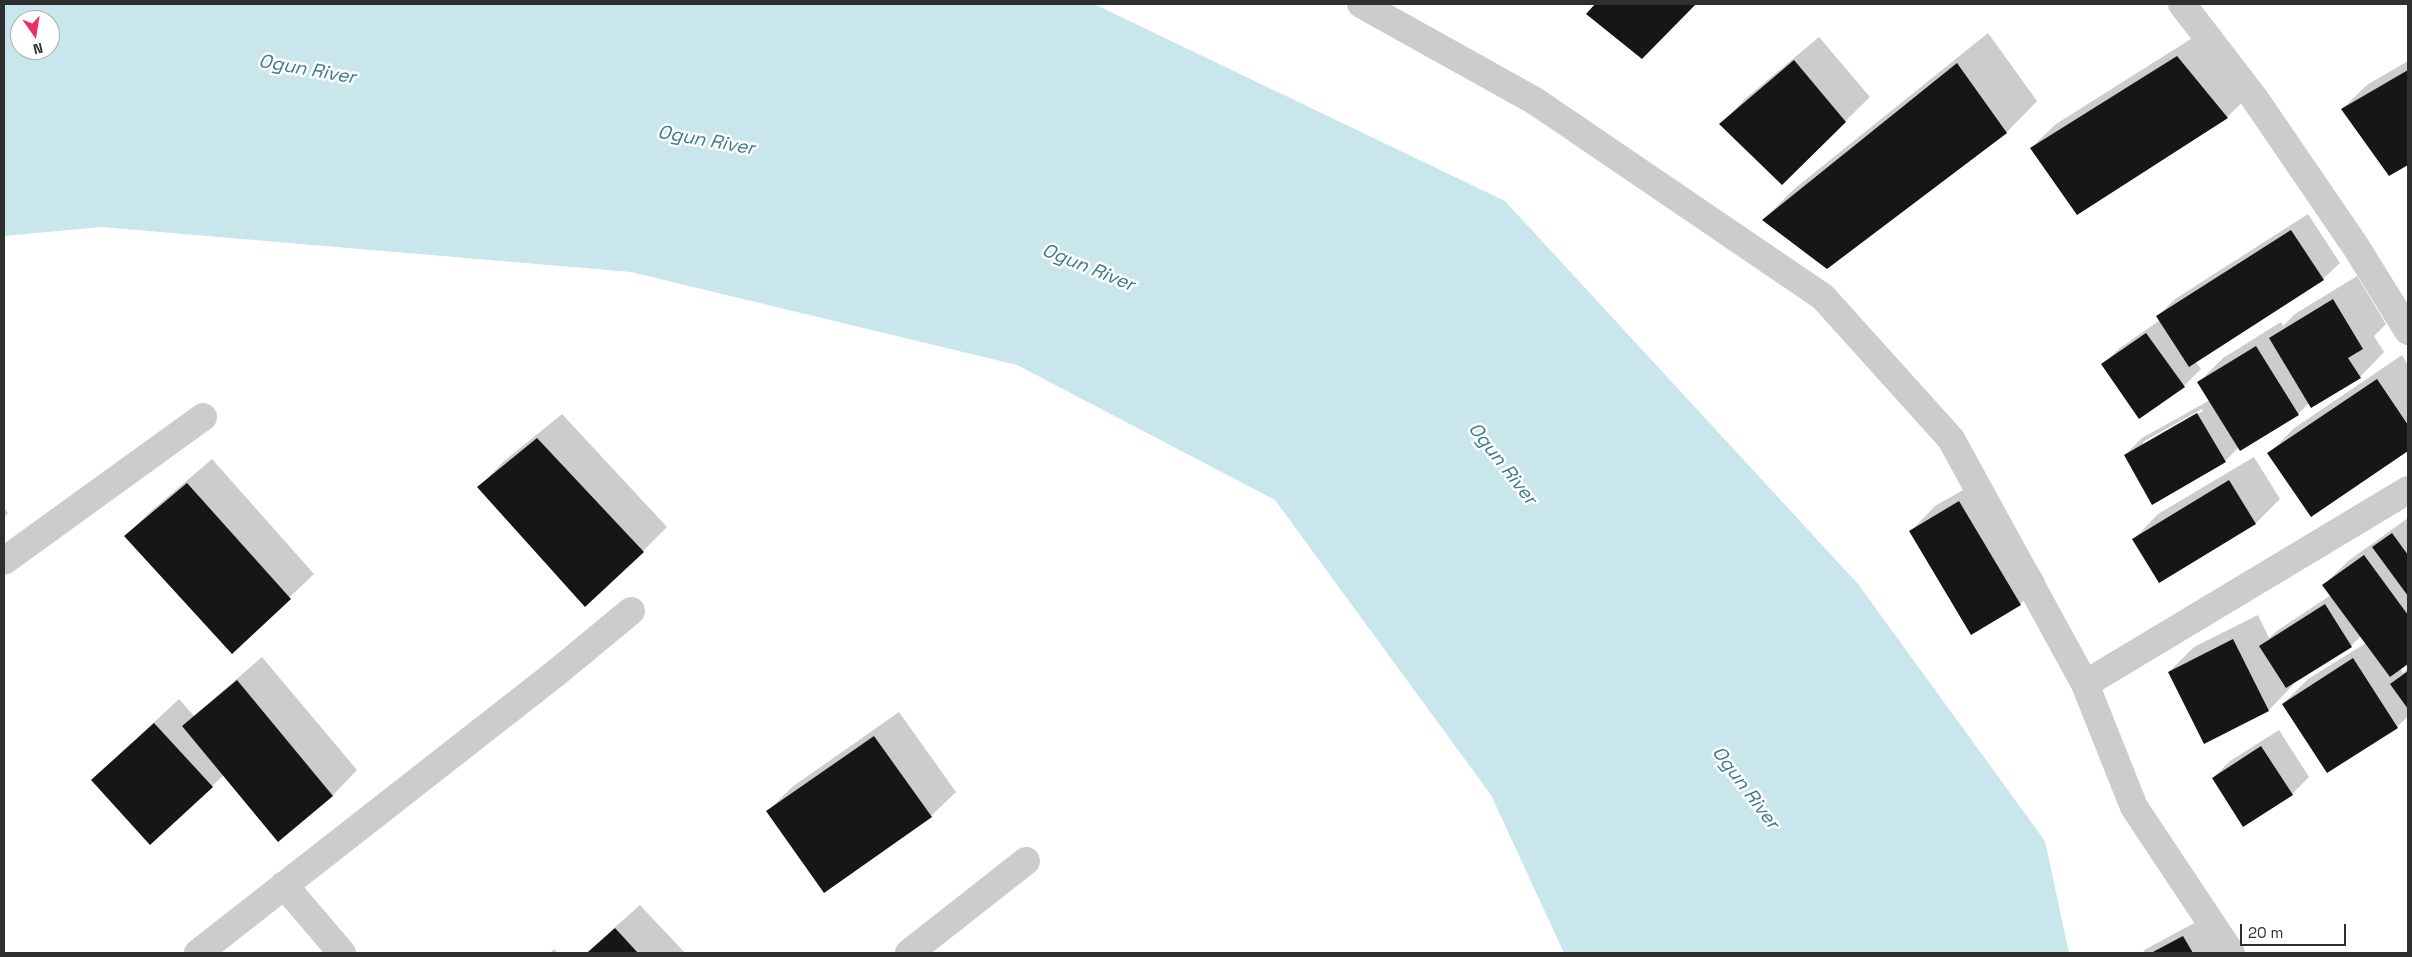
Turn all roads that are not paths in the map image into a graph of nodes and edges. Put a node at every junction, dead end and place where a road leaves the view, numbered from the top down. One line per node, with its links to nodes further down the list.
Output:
1 (1361, 4): 8 (street)
2 (2182, 4): 3 (street)
3 (2408, 331)
4 (203, 417): 6 (street)
5 (2408, 490): 8 (street)
6 (4, 561)
7 (631, 611): 10 (street)
8 (2085, 684): 14 (street)
9 (1026, 861): 13 (street)
10 (284, 885): 11 (street); 12 (street)
11 (198, 953)
12 (342, 953)
13 (910, 953)
14 (2231, 953)

